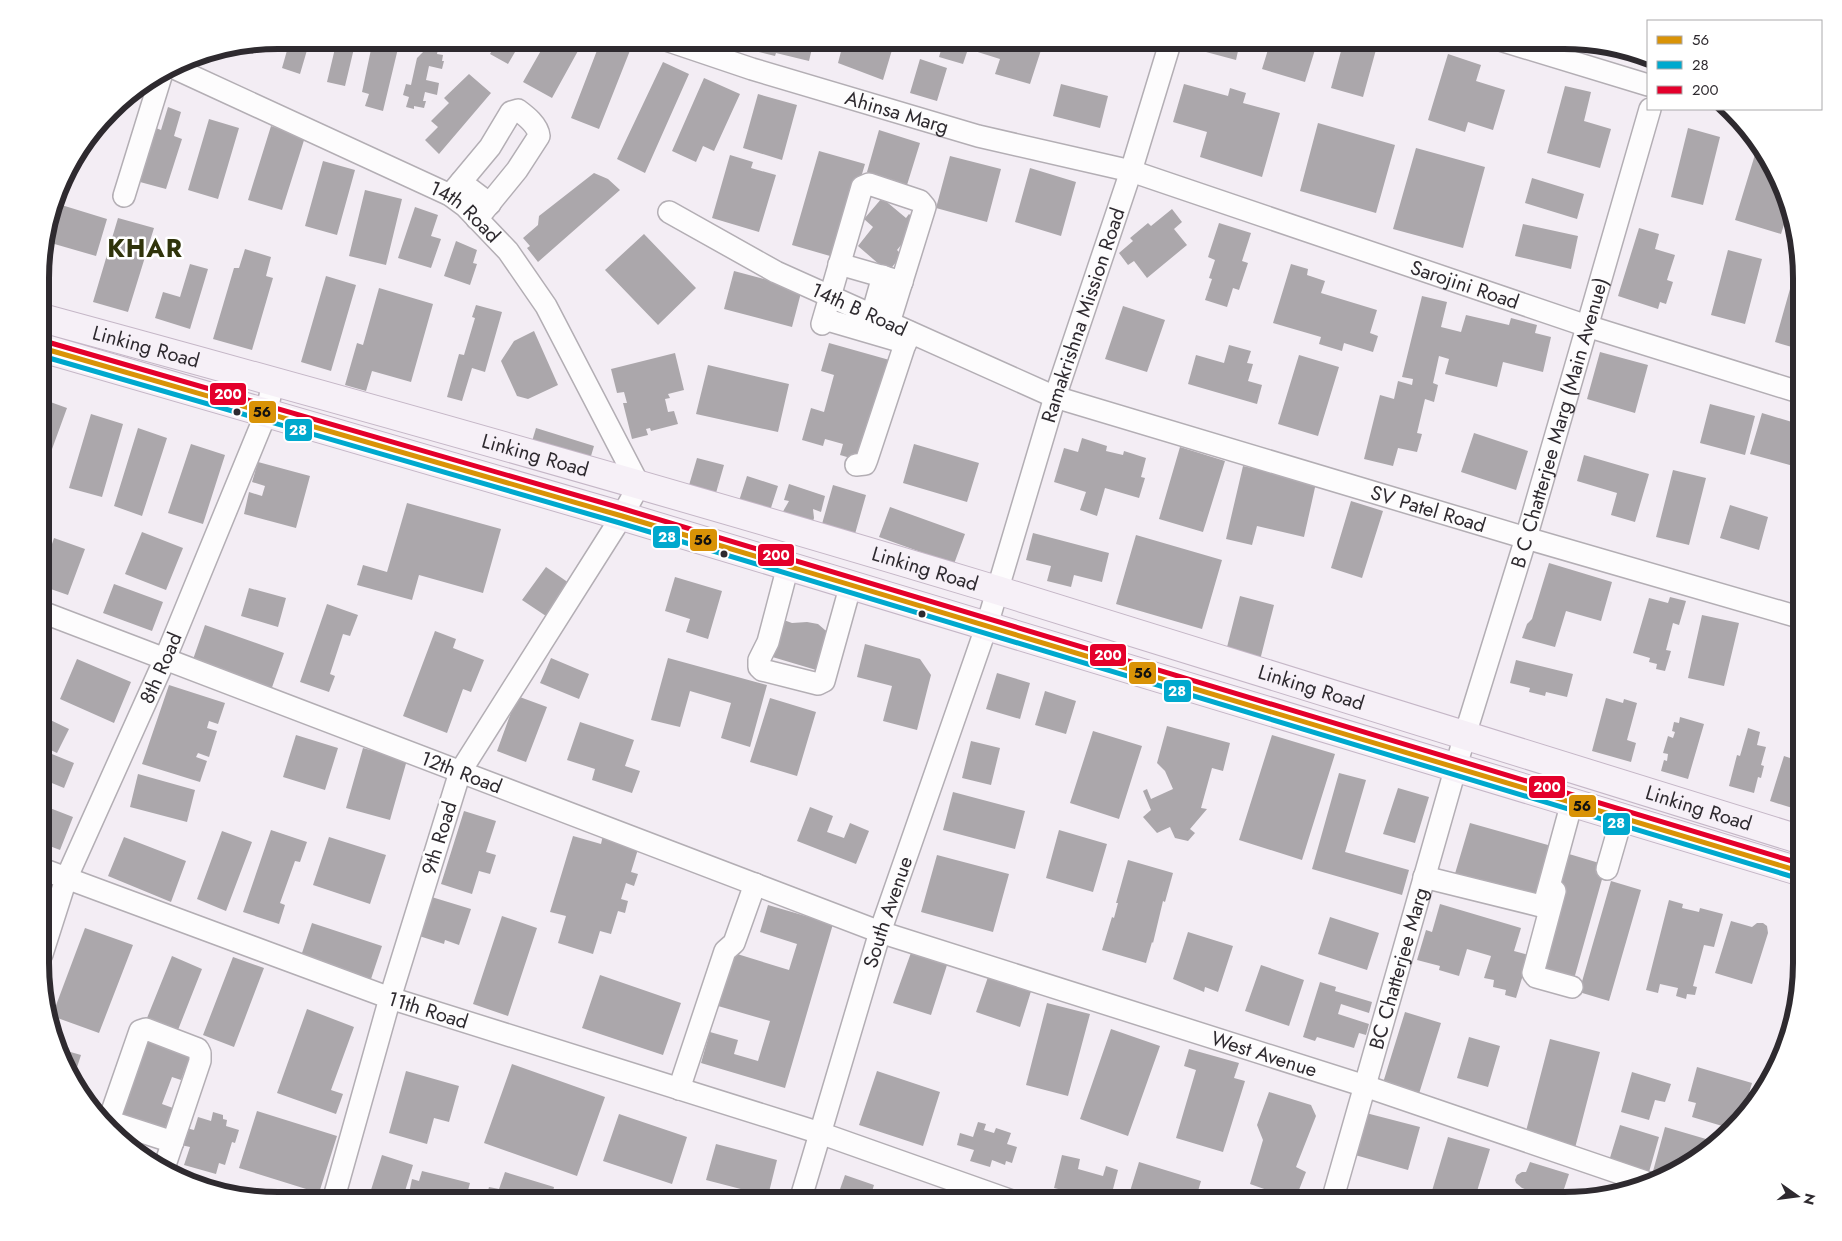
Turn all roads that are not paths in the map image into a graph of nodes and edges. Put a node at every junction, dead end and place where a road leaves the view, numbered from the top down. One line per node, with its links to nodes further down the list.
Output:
1 (693, 49): 8 (street, Ahinsa Marg)
2 (1168, 49): 8 (street, Ramakrishna Mission Road)
3 (1530, 49): 6 (street)
4 (180, 70): 24 (street, 14th Road)
5 (160, 81): 9 (street)
6 (1647, 84)
7 (1650, 110): 16 (street, B C Chatterjee Marg (Main Avenue))
8 (1131, 171): 16 (street, Sarojini Road); 21 (street, Ramakrishna Mission Road)
9 (124, 196)
10 (669, 212): 13 (street, 14th B Road)
11 (839, 264): 12 (street); 12 (street); 13 (street)
12 (892, 279): 14 (street)
13 (830, 296): 14 (street, 14th B Road); 17 (street)
14 (880, 319): 17 (street, 14th B Road)
15 (49, 320): 19 (main road, Linking Road)
16 (1587, 326): 20 (street, Sarojini Road); 26 (street, B C Chatterjee Marg (Main Avenue))
17 (908, 337): 21 (street, 14th B Road); 23 (street)
18 (49, 350): 22 (main road, Linking Road)
19 (273, 381): 22 (street, 8th Road); 24 (main road, Linking Road)
20 (1793, 390)
21 (1055, 397): 26 (street, SV Patel Road); 29 (street, Ramakrishna Mission Road)
22 (267, 411): 25 (main road, Linking Road); 33 (street, 8th Road)
23 (856, 464)
24 (639, 485): 25 (street, 9th Road); 29 (main road, Linking Road)
25 (622, 516): 27 (main road, Linking Road); 36 (street, 9th Road)
26 (1526, 538): 31 (street, SV Patel Road); 34 (street, B C Chatterjee Marg (Main Avenue))
27 (788, 566): 28 (main road, Linking Road); 28 (street)
28 (851, 584): 32 (main road, Linking Road)
29 (998, 591): 32 (street, Ramakrishna Mission Road); 34 (main road, Linking Road)
30 (49, 615): 33 (street, 12th Road)
31 (1793, 615)
32 (987, 625): 35 (main road, Linking Road); 47 (street, South Avenue)
33 (166, 659): 36 (street, 12th Road); 44 (street, 8th Road)
34 (1465, 735): 35 (street, BC Chatterjee Marg); 39 (main road, Linking Road)
35 (1455, 767): 37 (main road, Linking Road); 43 (street, BC Chatterjee Marg)
36 (460, 772): 45 (street, 12th Road); 49 (street, 9th Road)
37 (1575, 803): 38 (main road, Linking Road); 43 (street); 48 (street)
38 (1622, 817): 40 (street); 41 (main road, Linking Road)
39 (1793, 837)
40 (1607, 869)
41 (1793, 869)
42 (49, 872): 44 (street, 11th Road)
43 (1424, 877): 50 (street, BC Chatterjee Marg)
44 (66, 879): 46 (street, 8th Road); 49 (street, 11th Road)
45 (755, 884): 47 (street, 12th Road); 51 (street)
46 (49, 932)
47 (880, 932): 50 (street, West Avenue); 54 (street, South Avenue)
48 (1572, 987)
49 (390, 998): 51 (street, 11th Road); 58 (street, 9th Road)
50 (1365, 1086): 57 (street, West Avenue); 61 (street, BC Chatterjee Marg)
51 (679, 1089): 54 (street, 11th Road)
52 (109, 1118): 55 (street)
53 (115, 1124): 55 (street)
54 (820, 1133): 59 (street, South Avenue); 60 (street, 11th Road)
55 (173, 1142): 56 (street)
56 (166, 1163)
57 (1639, 1180)
58 (335, 1192)
59 (803, 1192)
60 (987, 1192)
61 (1335, 1192)

